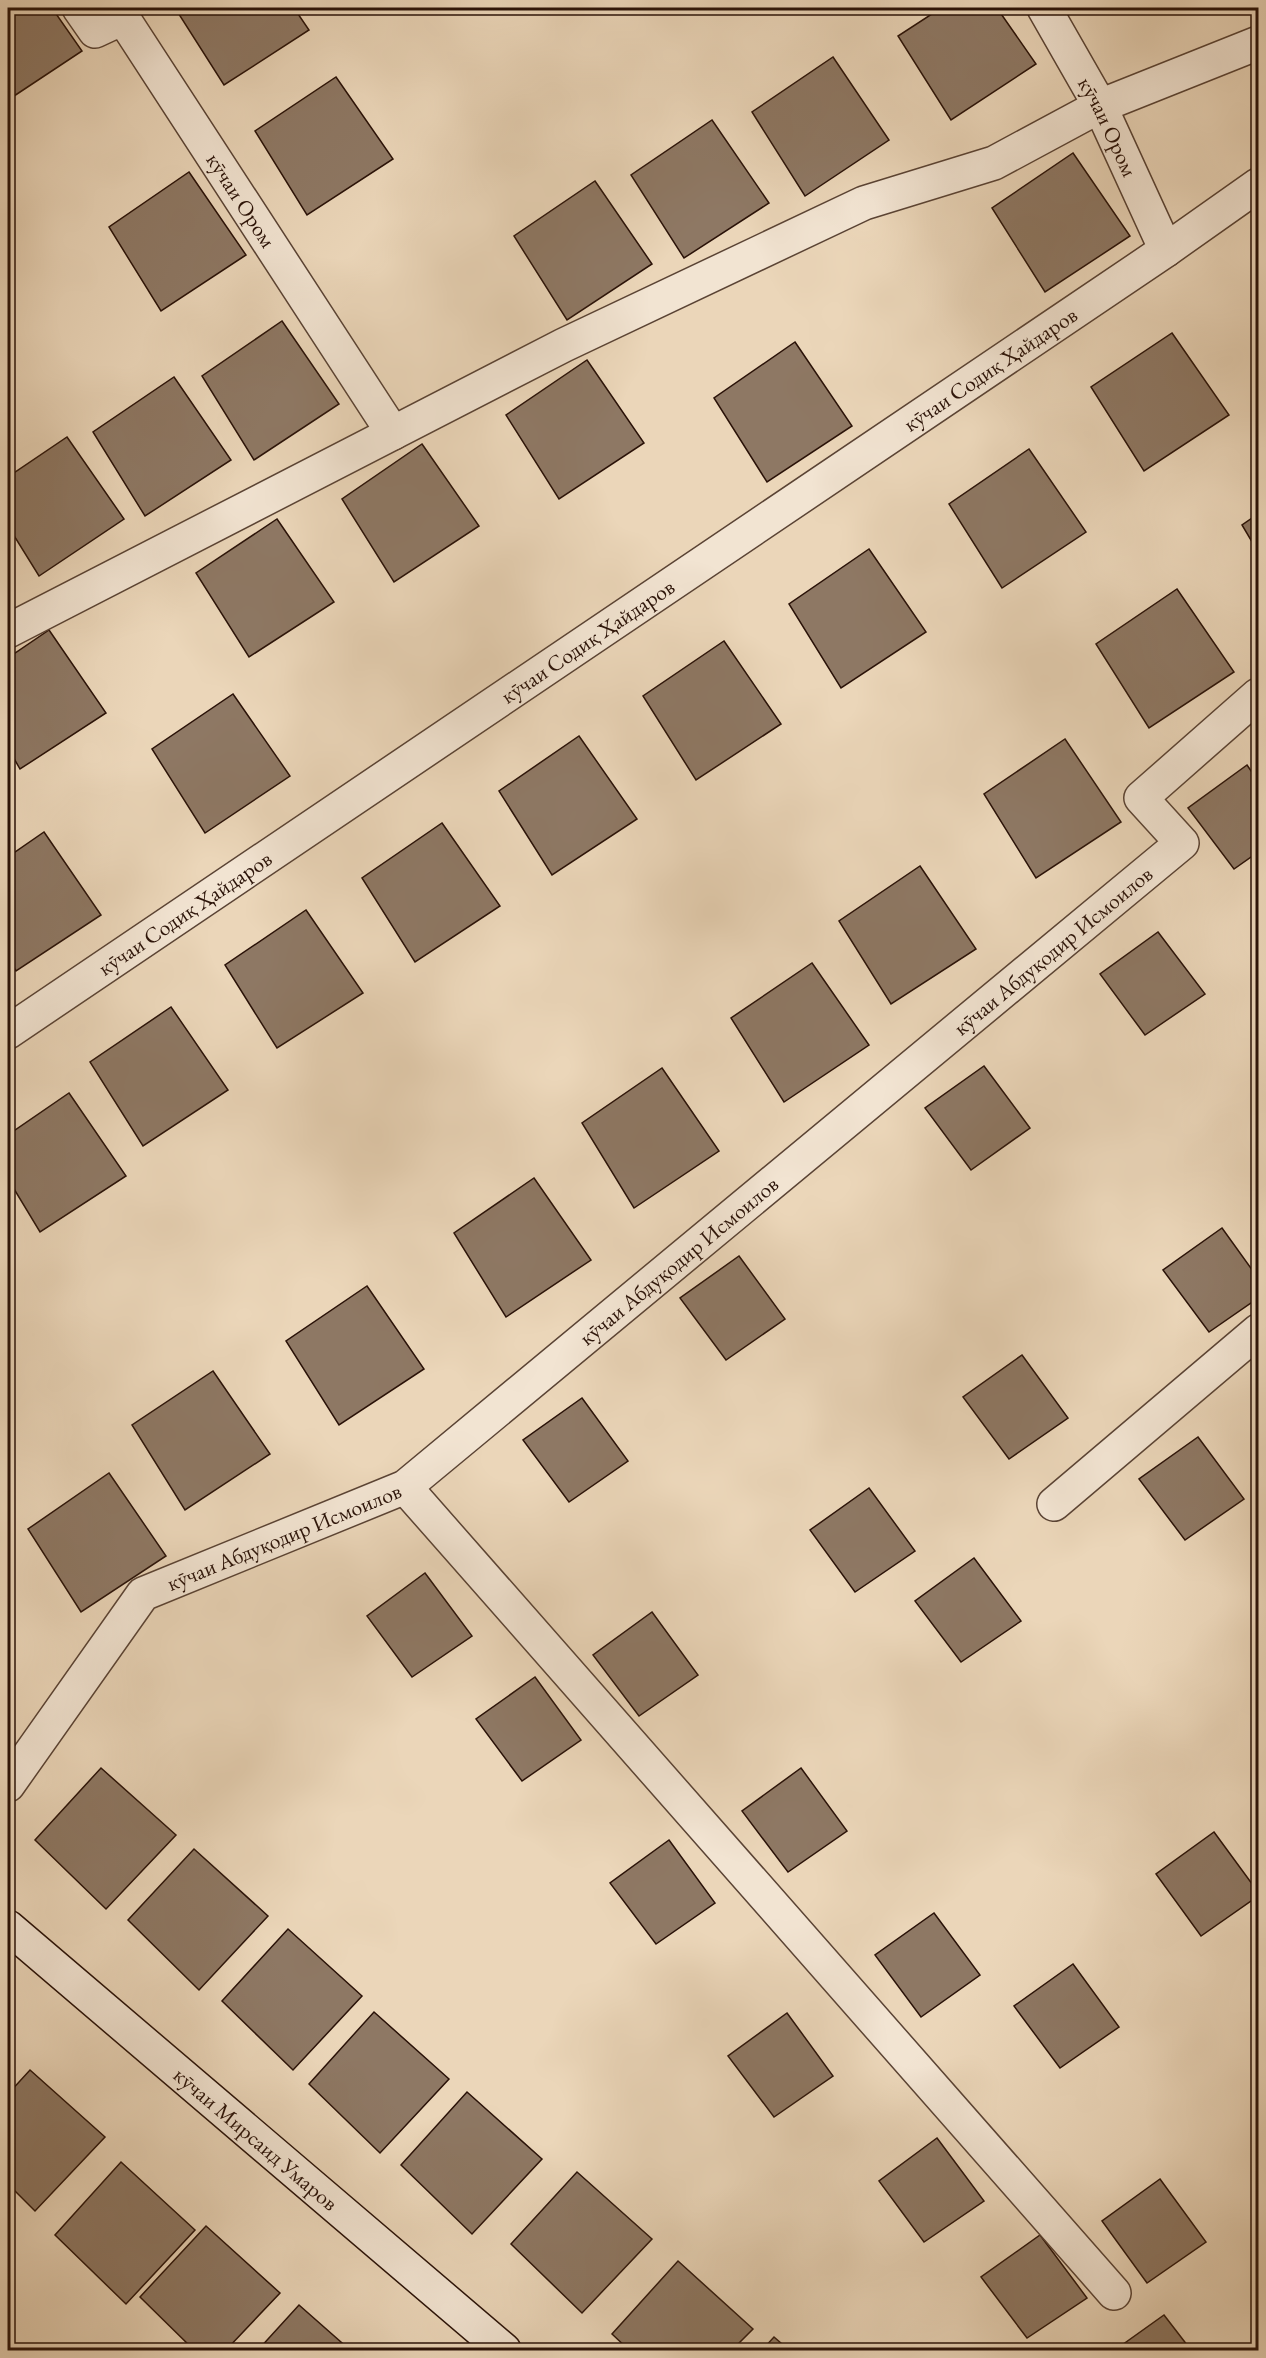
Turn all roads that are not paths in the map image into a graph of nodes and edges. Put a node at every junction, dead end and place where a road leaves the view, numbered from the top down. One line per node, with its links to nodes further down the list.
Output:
1 (79, 8): 7 (street, кӯчаи Ором)
2 (1044, 8): 4 (street, кӯчаи Ором)
3 (1258, 43): 4 (street)
4 (1100, 106): 6 (street, кӯчаи Ором); 7 (street)
5 (1258, 184): 6 (street)
6 (1166, 250): 10 (street, кӯчаи Содиқ Ҳайдаров)
7 (393, 433): 8 (street)
8 (8, 631)
9 (1258, 695): 12 (street, кӯчаи Абдуқодир Исмоилов)
10 (8, 1032)
11 (1258, 1331): 13 (street)
12 (405, 1487): 14 (street, кӯчаи Абдуқодир Исмоилов); 16 (street)
13 (1054, 1504)
14 (8, 1785)
15 (8, 1927): 17 (street, кӯчаи Мирсаид Умаров)
16 (1114, 2293)
17 (504, 2350)

